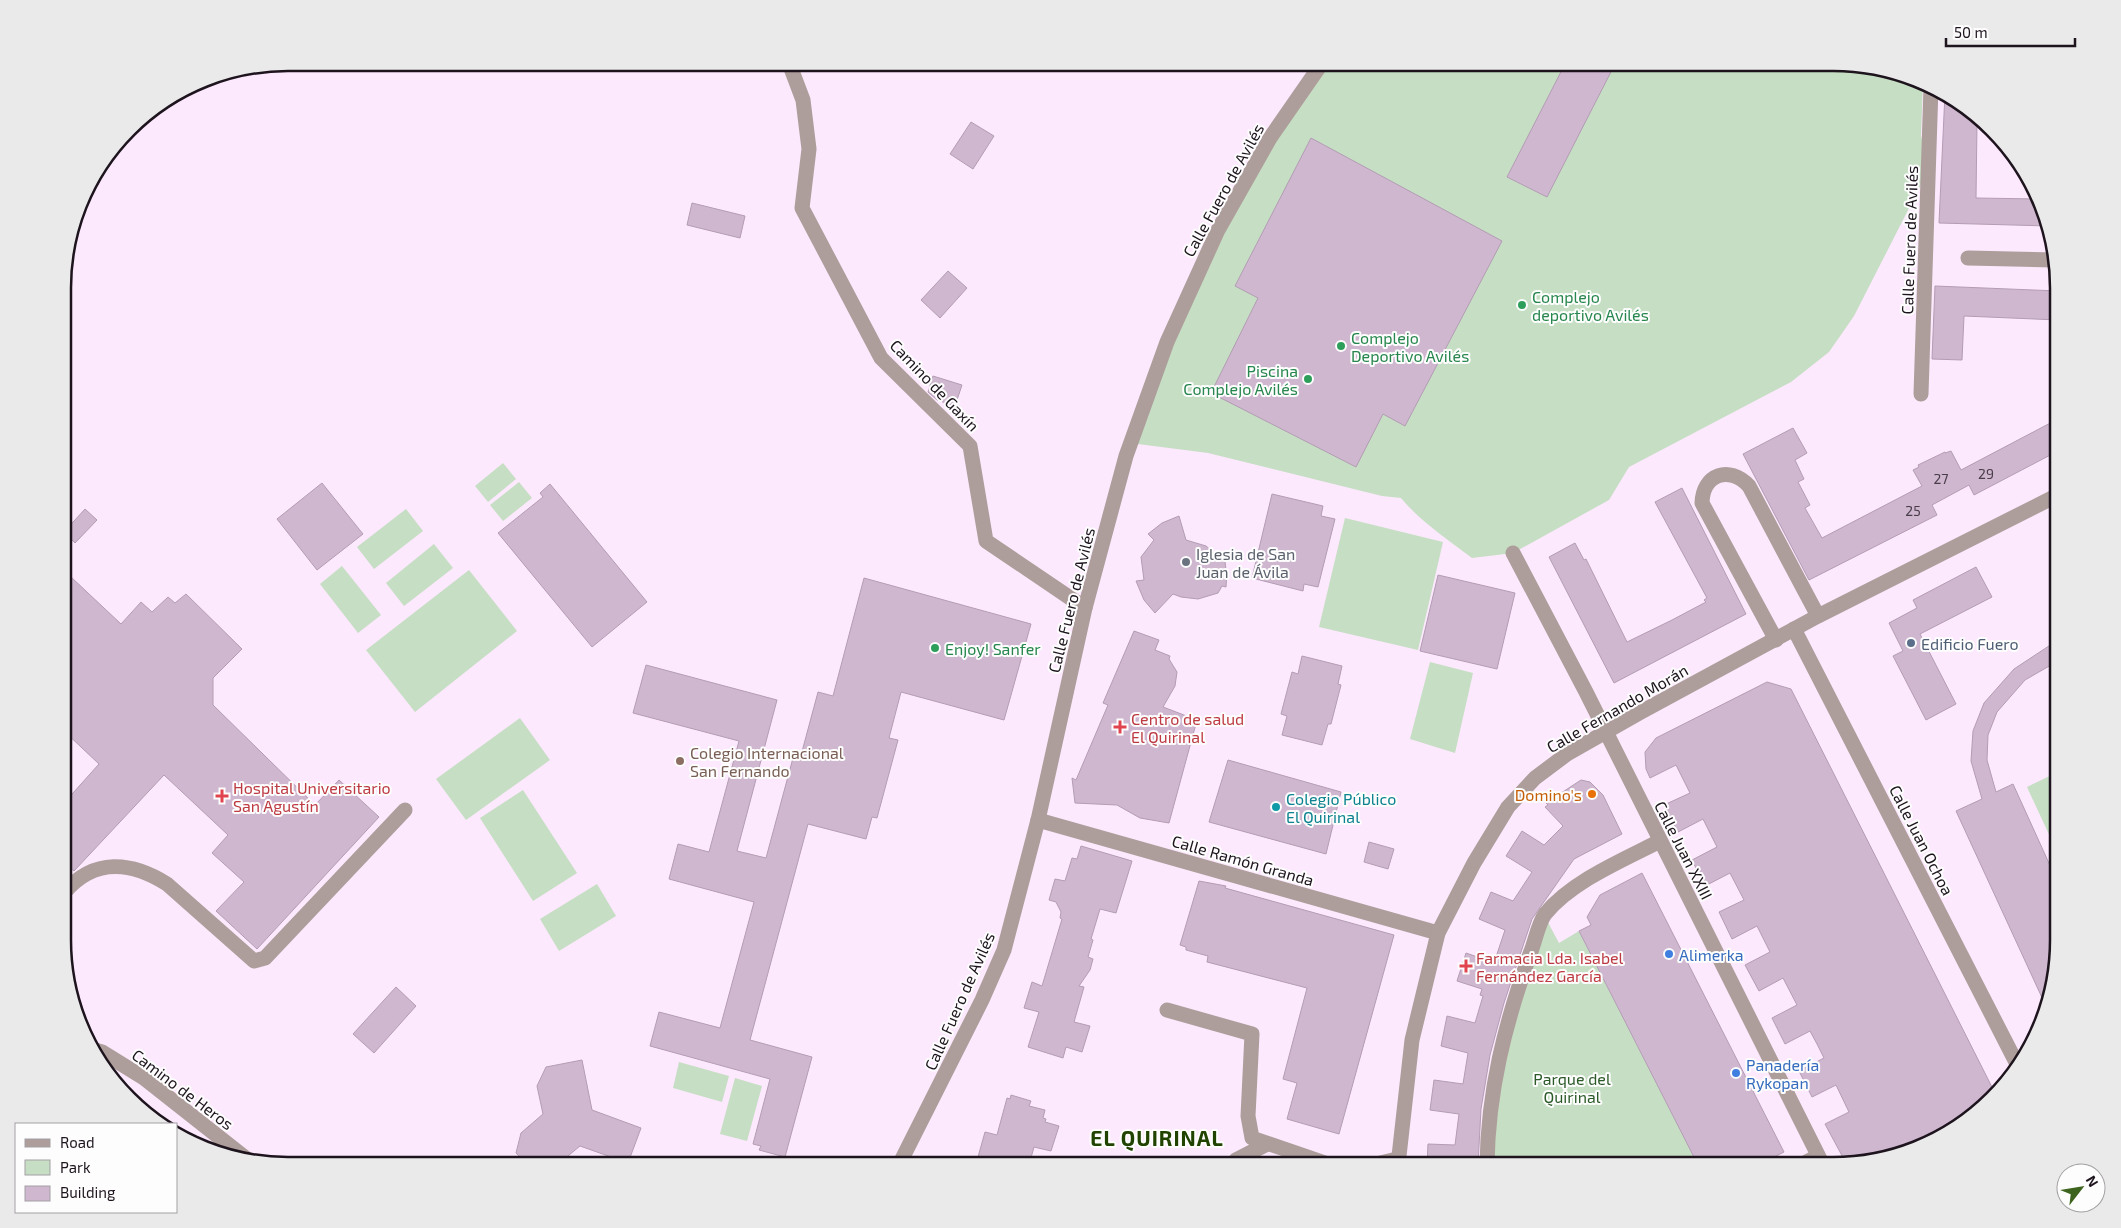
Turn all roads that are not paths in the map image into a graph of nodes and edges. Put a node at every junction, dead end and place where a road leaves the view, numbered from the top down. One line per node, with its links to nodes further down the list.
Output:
1 (792, 71): 9 (street, Camino de Gaxín)
2 (1316, 71): 9 (street, Calle Fuero de Avilés)
3 (1931, 95): 6 (street, Calle Fuero de Avilés)
4 (1968, 258): 5 (street)
5 (2048, 260)
6 (1921, 394)
7 (2050, 499): 10 (street, Calle Fernando Morán)
8 (1513, 552): 13 (street, Calle Juan XXIII)
9 (1085, 608): 15 (street, Calle Fuero de Avilés)
10 (1818, 616): 11 (street, Calle Fernando Morán); 12 (street)
11 (1794, 630): 12 (street, Calle Fernando Morán); 21 (street, Calle Juan Ochoa)
12 (1776, 640): 13 (street, Calle Fernando Morán)
13 (1605, 732): 16 (street, Calle Juan XXIII); 18 (street, Calle Fernando Morán)
14 (405, 810): 17 (street)
15 (1038, 820): 18 (street, Calle Ramón Granda); 24 (street, Calle Fuero de Avilés)
16 (1660, 840): 28 (street); 29 (street, Calle Juan XXIII)
17 (71, 886)
18 (1438, 933): 27 (street, Calle Fernando Morán)
19 (1167, 1010): 22 (street)
20 (105, 1056): 23 (street, Camino de Heros)
21 (2014, 1058)
22 (1267, 1144): 25 (street); 26 (street)
23 (235, 1150)
24 (903, 1157)
25 (1242, 1157)
26 (1307, 1157)
27 (1398, 1157)
28 (1487, 1157)
29 (1818, 1157)

